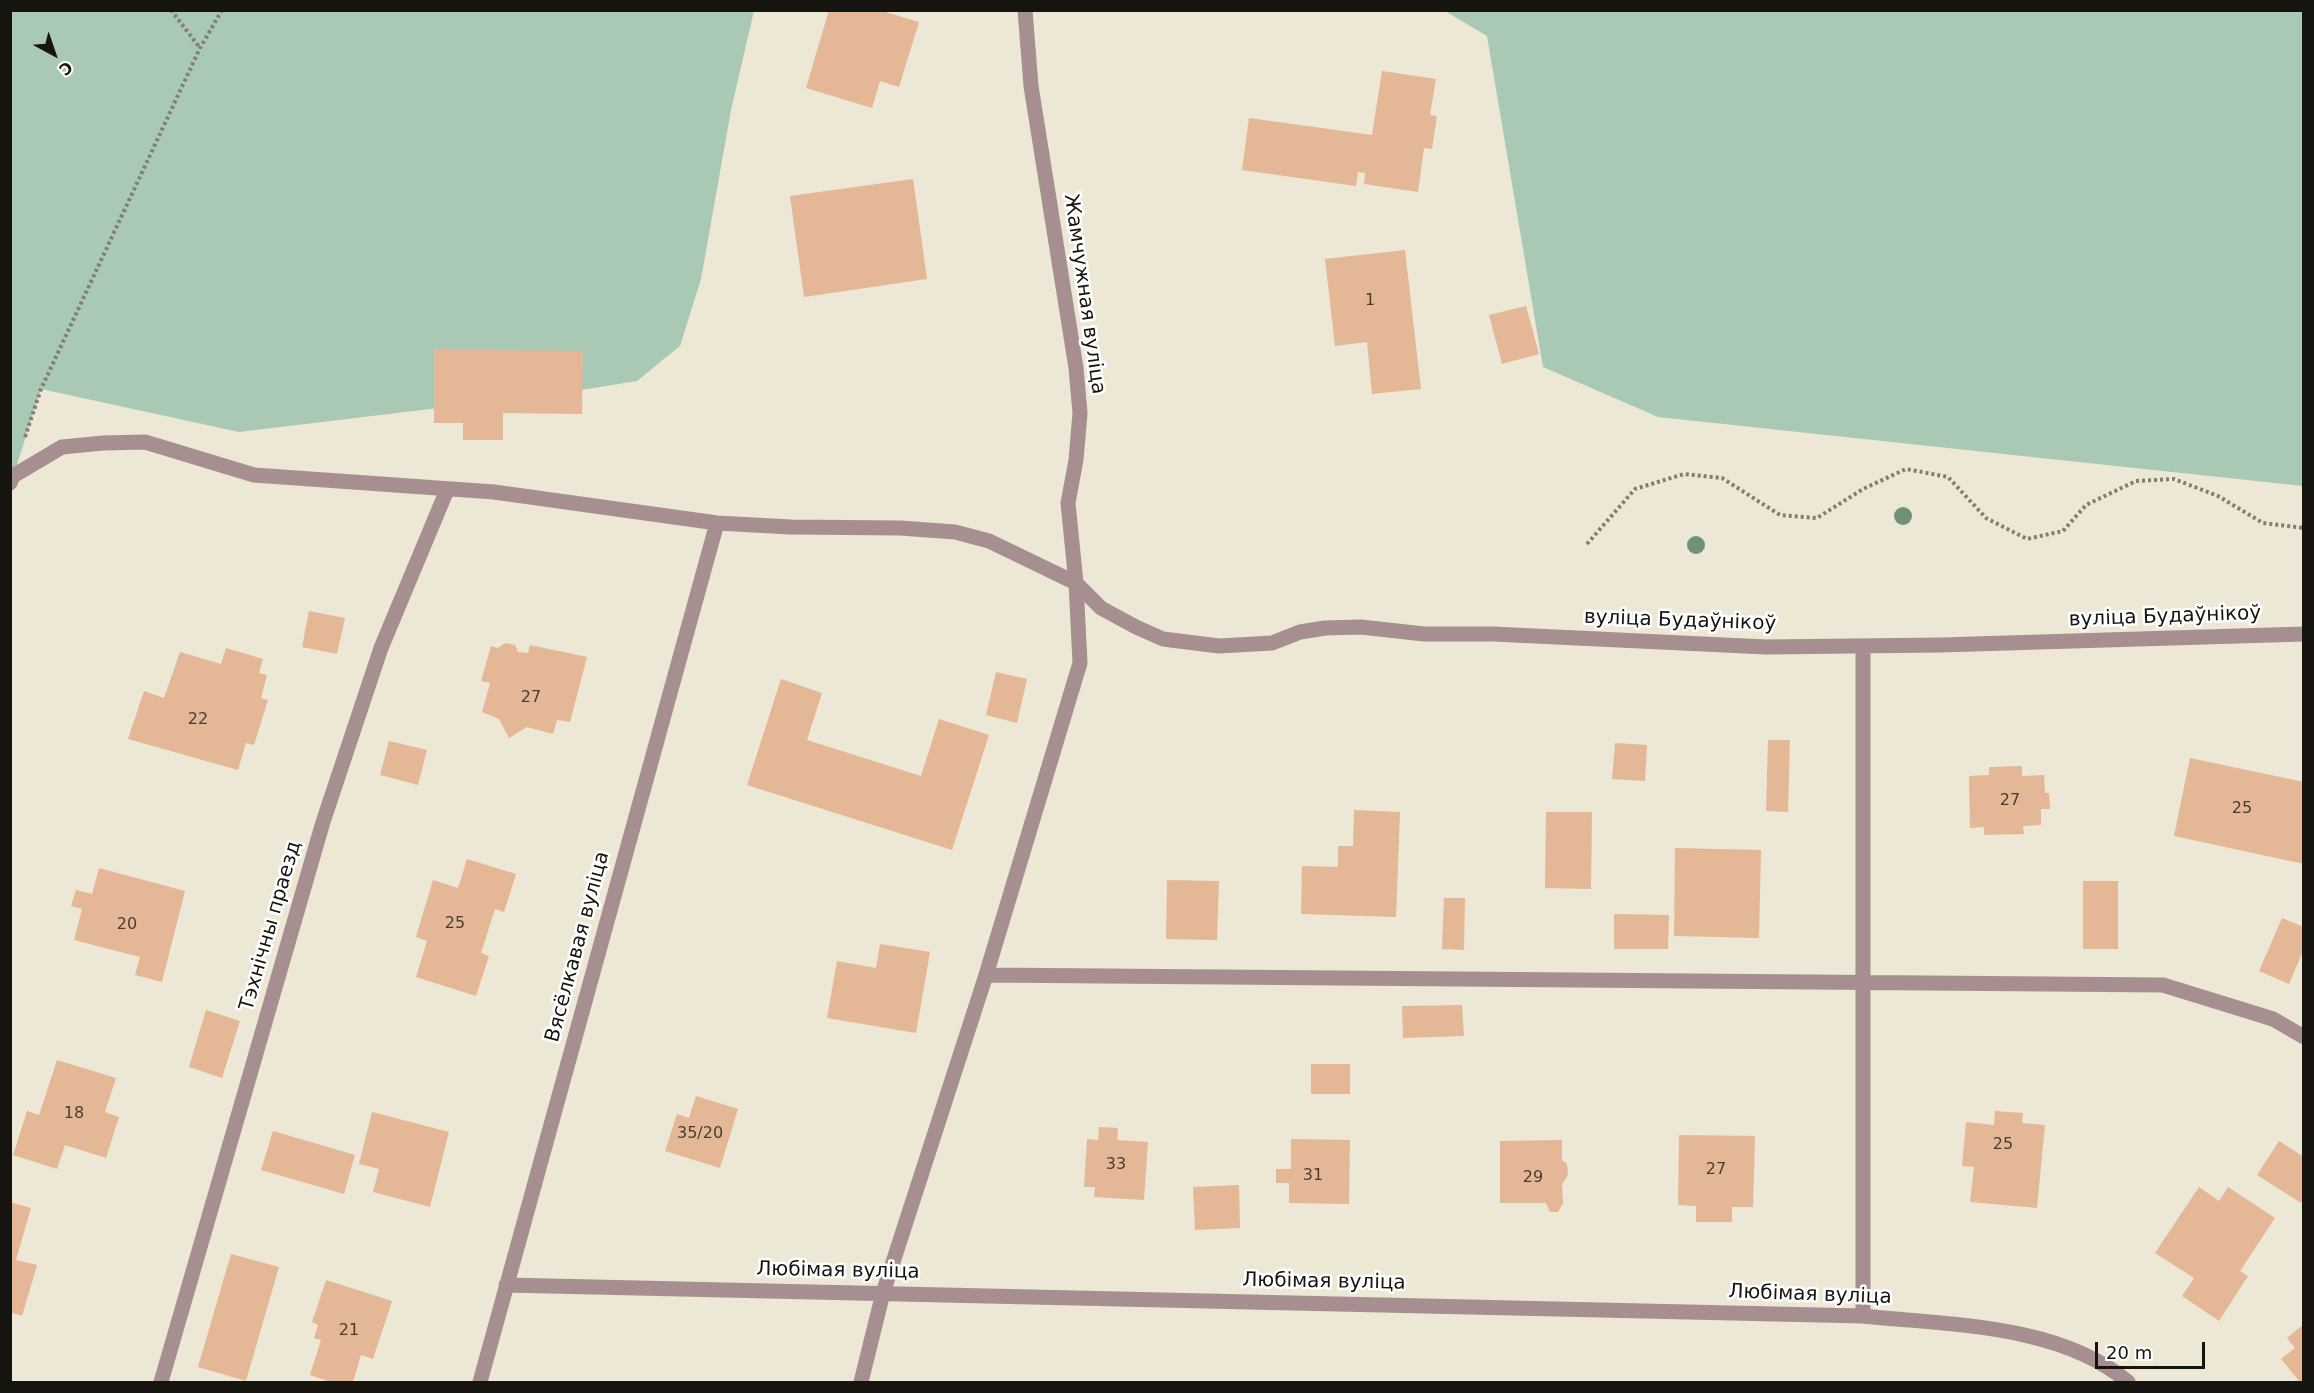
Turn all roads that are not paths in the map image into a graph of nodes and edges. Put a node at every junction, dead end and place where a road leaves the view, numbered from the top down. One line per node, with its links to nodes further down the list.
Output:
1 (1025, 10): 5 (street, Жамчужная вуліца)
2 (12, 479): 3 (street, вуліца Будаўнікоў)
3 (447, 490): 4 (street, вуліца Будаўнікоў); 14 (street, Тэхнічны праезд)
4 (717, 523): 5 (street, вуліца Будаўнікоў); 11 (street, Вясёлкавая вуліца)
5 (1076, 584): 7 (street, вуліца Будаўнікоў); 8 (street, Жамчужная вуліца)
6 (2304, 633): 7 (street, вуліца Будаўнікоў)
7 (1863, 646): 9 (street)
8 (986, 975): 9 (street); 12 (street, Жамчужная вуліца)
9 (1863, 983): 10 (street); 13 (street)
10 (2304, 1037)
11 (506, 1285): 12 (street, Любімая вуліца); 15 (street, Вясёлкавая вуліца)
12 (883, 1293): 13 (street, Любімая вуліца); 16 (street, Жамчужная вуліца)
13 (1863, 1316): 17 (street, Любімая вуліца)
14 (161, 1383)
15 (480, 1383)
16 (861, 1383)
17 (2128, 1383)

